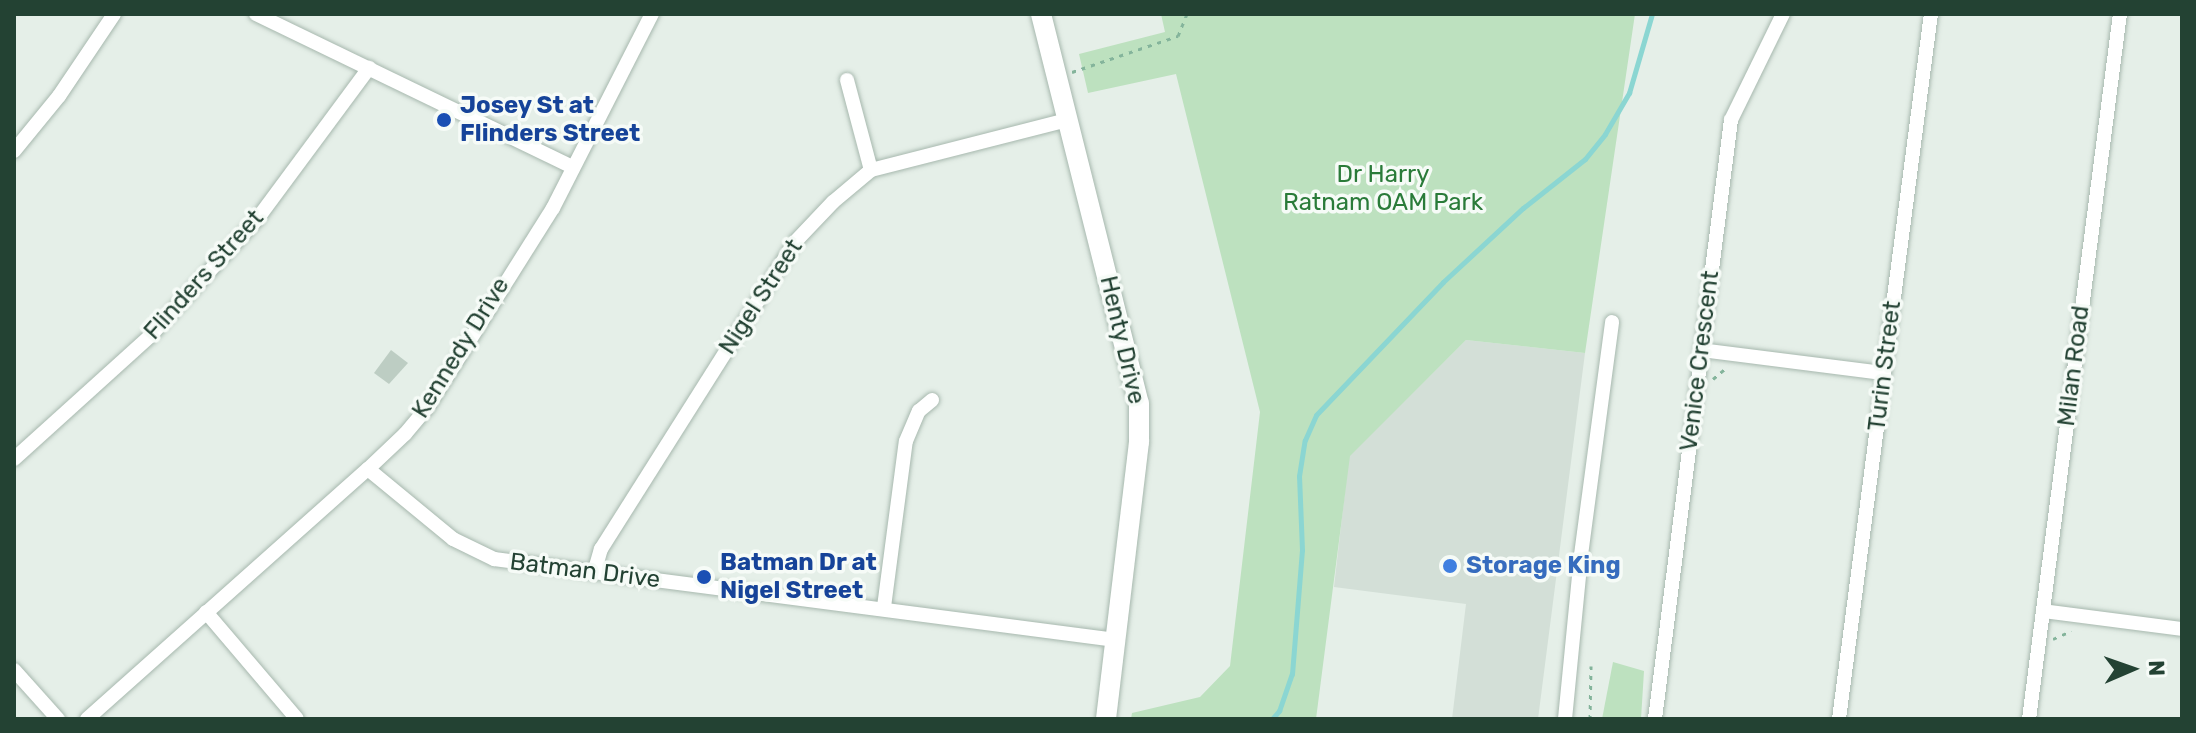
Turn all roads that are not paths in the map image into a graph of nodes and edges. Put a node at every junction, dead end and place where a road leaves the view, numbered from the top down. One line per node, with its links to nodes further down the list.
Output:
1 (114, 14): 11 (street)
2 (256, 14): 8 (street)
3 (652, 14): 12 (street, Kennedy Drive)
4 (1041, 14): 10 (street, Henty Drive)
5 (1783, 14): 15 (street, Venice Crescent)
6 (1931, 14): 16 (street, Turin Street)
7 (2120, 14): 22 (street, Milan Road)
8 (369, 68): 12 (street); 18 (street, Flinders Street)
9 (847, 80): 13 (street)
10 (1067, 120): 13 (street, Nigel Street); 25 (street, Henty Drive)
11 (14, 151)
12 (573, 167): 19 (street, Kennedy Drive)
13 (871, 170): 20 (street, Nigel Street)
14 (1612, 322): 31 (street)
15 (1708, 350): 16 (street); 32 (street, Venice Crescent)
16 (1884, 373): 33 (street, Turin Street)
17 (932, 400): 21 (street)
18 (14, 459)
19 (368, 469): 20 (street, Batman Drive); 23 (street, Kennedy Drive)
20 (594, 573): 21 (street, Batman Drive)
21 (884, 607): 25 (street, Batman Drive)
22 (2043, 611): 24 (street); 34 (street, Milan Road)
23 (206, 612): 28 (street, Kennedy Drive); 29 (street)
24 (2182, 629)
25 (1116, 640): 30 (street, Henty Drive)
26 (14, 670): 27 (street)
27 (58, 719)
28 (87, 719)
29 (297, 719)
30 (1106, 719)
31 (1565, 719)
32 (1655, 719)
33 (1839, 719)
34 (2029, 719)

